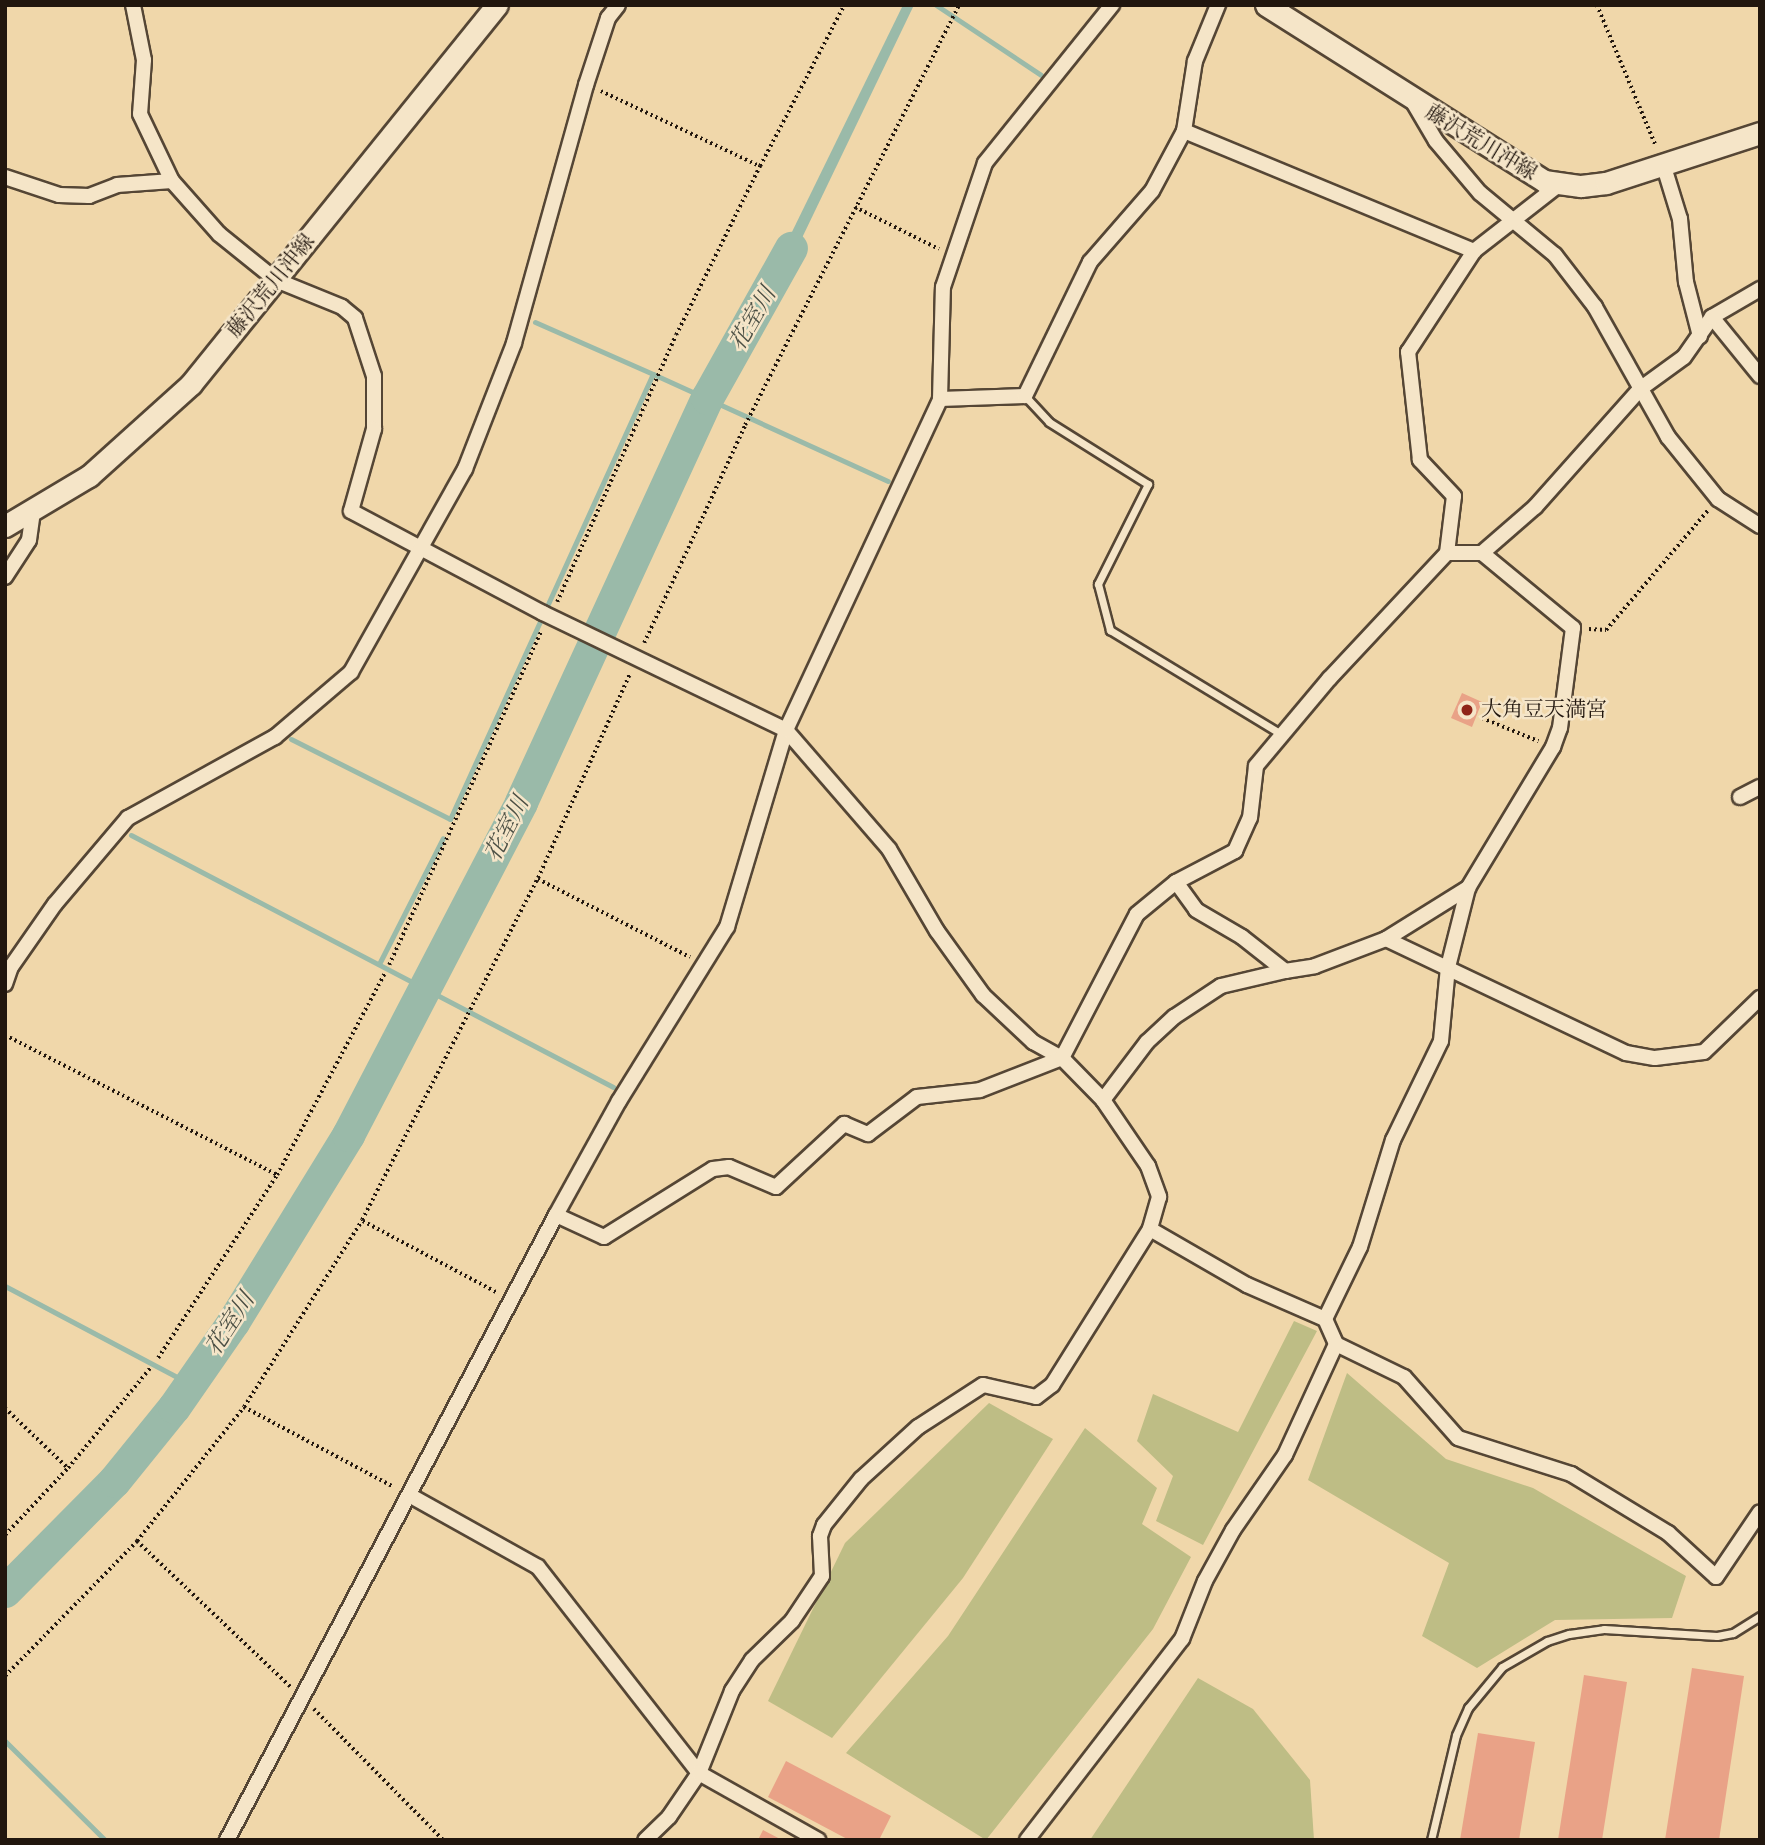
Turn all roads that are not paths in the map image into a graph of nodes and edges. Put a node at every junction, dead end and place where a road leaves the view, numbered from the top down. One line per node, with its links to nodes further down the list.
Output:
1 (133, 5): 12 (street)
2 (497, 5): 16 (main road, 藤沢荒川沖線)
3 (618, 5): 27 (street)
4 (1112, 5): 23 (street)
5 (1218, 5): 8 (street)
6 (1266, 5): 7 (main road, 藤沢荒川沖線)
7 (1413, 102): 13 (main road, 藤沢荒川沖線); 14 (street)
8 (1184, 131): 15 (street); 22 (street)
9 (1760, 133): 10 (main road, 藤沢荒川沖線)
10 (1664, 167): 13 (main road, 藤沢荒川沖線); 19 (street)
11 (5, 177): 12 (street)
12 (172, 181): 16 (street)
13 (1561, 183): 14 (street)
14 (1511, 219): 15 (street); 21 (street)
15 (1474, 251): 28 (street)
16 (276, 280): 24 (main road, 藤沢荒川沖線); 27 (street)
17 (1760, 289): 18 (street)
18 (1712, 317): 19 (street); 20 (street)
19 (1700, 336): 21 (street)
20 (1760, 376)
21 (1640, 389): 26 (street); 29 (street)
22 (1026, 396): 23 (street); 32 (lane)
23 (940, 399): 31 (street)
24 (33, 511): 25 (main road, 藤沢荒川沖線); 30 (street)
25 (5, 526)
26 (1760, 526)
27 (422, 546): 31 (street); 40 (street)
28 (1447, 553): 29 (street); 32 (street)
29 (1482, 553): 36 (street)
30 (5, 577)
31 (786, 730): 42 (street); 44 (street)
32 (1281, 734): 35 (street)
33 (1760, 787): 34 (street)
34 (1740, 797)
35 (1176, 882): 39 (street); 42 (street)
36 (1468, 888): 37 (street); 38 (street)
37 (1386, 939): 38 (street); 39 (street)
38 (1448, 967): 41 (street); 46 (street)
39 (1285, 971): 43 (street)
40 (5, 984)
41 (1760, 998)
42 (1062, 1058): 43 (street); 44 (street)
43 (1103, 1100): 45 (street)
44 (556, 1215): 48 (street)
45 (1150, 1229): 46 (street); 51 (street)
46 (1325, 1319): 47 (street)
47 (1336, 1344): 49 (street); 55 (street)
48 (411, 1496): 51 (street); 52 (street)
49 (1760, 1512)
50 (1760, 1616): 56 (lane)
51 (699, 1773): 53 (street); 54 (street)
52 (227, 1840)
53 (645, 1840)
54 (818, 1840)
55 (1027, 1840)
56 (1431, 1840)

